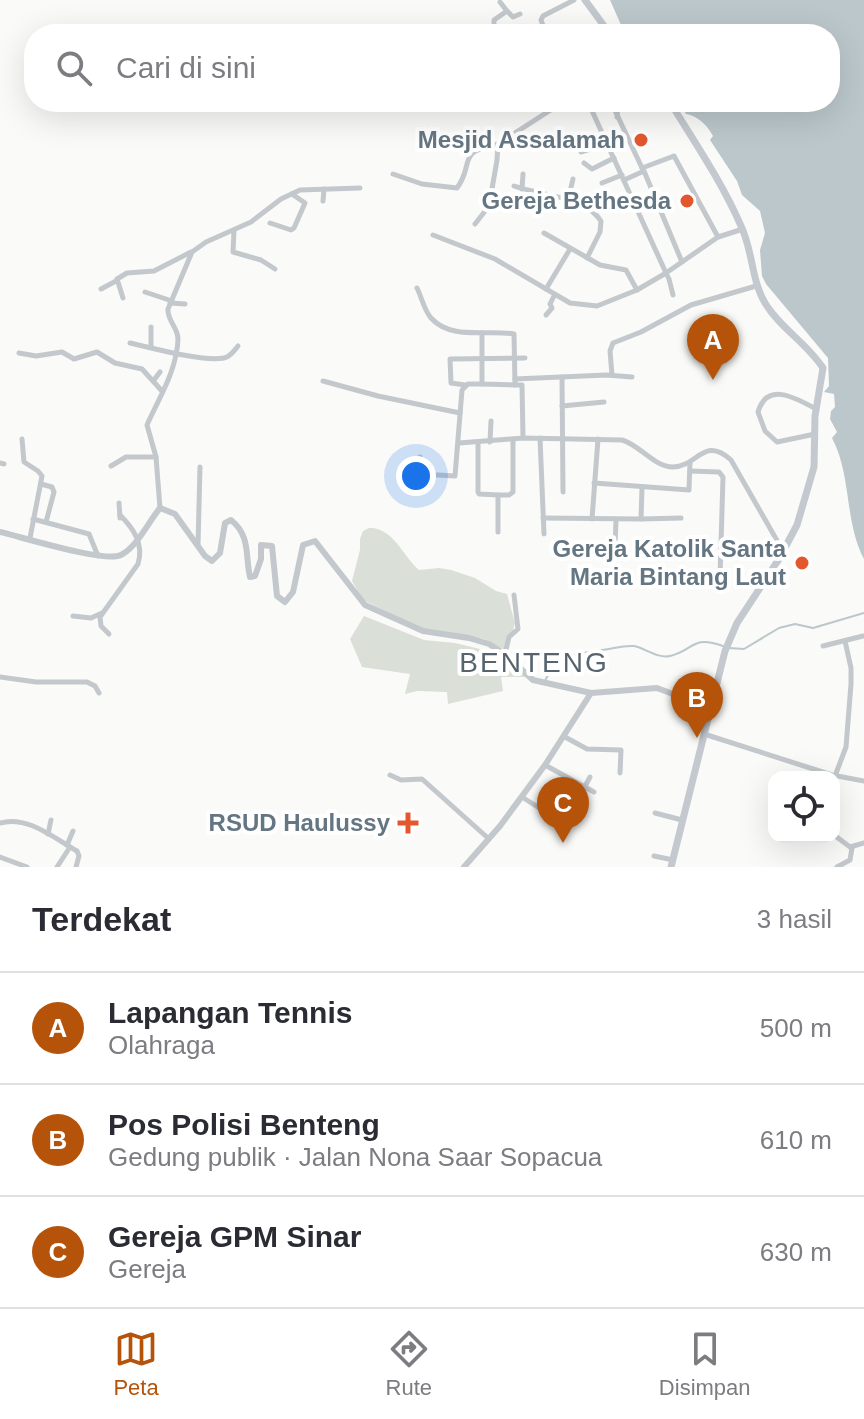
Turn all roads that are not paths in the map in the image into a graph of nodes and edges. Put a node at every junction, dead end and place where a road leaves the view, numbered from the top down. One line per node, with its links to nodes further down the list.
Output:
1 (574, 0): 7 (street)
2 (585, 0): 8 (main road)
3 (500, 2): 4 (street)
4 (507, 11): 5 (street); 6 (street)
5 (520, 14)
6 (494, 24)
7 (542, 24)
8 (603, 24)
9 (548, 112): 15 (street)
10 (592, 112): 16 (street)
11 (614, 112): 14 (street)
12 (617, 112): 14 (street)
13 (677, 112): 35 (main road)
14 (616, 117): 20 (street)
15 (498, 144): 21 (street); 34 (street)
16 (606, 144): 17 (street); 18 (street)
17 (581, 152)
18 (614, 158): 19 (street); 23 (street)
19 (584, 163)
20 (643, 169): 23 (street); 39 (street); 43 (street)
21 (393, 174)
22 (523, 174): 29 (street)
23 (623, 177): 25 (street); 45 (street)
24 (573, 179): 31 (street)
25 (602, 183)
26 (514, 186): 29 (street)
27 (360, 188): 28 (street)
28 (324, 189): 30 (street); 32 (street)
29 (522, 189): 31 (street)
30 (291, 193): 33 (street); 36 (street)
31 (568, 200): 42 (street)
32 (323, 201)
33 (270, 223)
34 (475, 224)
35 (743, 229): 39 (street); 47 (main road)
36 (234, 231): 41 (street); 44 (street)
37 (544, 233): 40 (street)
38 (433, 235): 50 (street)
39 (718, 237): 43 (street)
40 (570, 249): 42 (street); 50 (street)
41 (192, 252): 46 (street); 56 (street)
42 (587, 258): 51 (street)
43 (682, 262): 45 (street)
44 (275, 269)
45 (666, 273): 51 (street); 53 (street)
46 (116, 281): 49 (street); 55 (street)
47 (756, 286): 70 (street); 81 (main road)
48 (417, 288): 60 (street)
49 (101, 289)
50 (546, 289): 54 (street)
51 (637, 290): 54 (street)
52 (145, 292): 56 (street)
53 (673, 295)
54 (554, 296): 58 (street)
55 (123, 298)
56 (171, 302): 57 (street); 65 (street)
57 (185, 304)
58 (546, 315)
59 (151, 327): 63 (street)
60 (482, 333): 66 (street); 67 (street)
61 (130, 343): 63 (street)
62 (238, 346): 65 (street)
63 (151, 347): 65 (street)
64 (19, 353): 73 (street)
65 (176, 353): 78 (street)
66 (482, 358): 67 (street); 76 (street); 77 (street)
67 (515, 358): 68 (street); 75 (street)
68 (525, 358)
69 (160, 372): 73 (street)
70 (612, 375): 71 (street); 72 (street)
71 (562, 377): 75 (street); 80 (street)
72 (632, 377)
73 (154, 380): 78 (street)
74 (323, 381): 82 (street)
75 (518, 382): 76 (street); 85 (street)
76 (482, 384): 77 (street)
77 (465, 385): 82 (street)
78 (163, 392): 94 (street)
79 (604, 402): 80 (street)
80 (562, 406): 88 (street)
81 (816, 409): 84 (main road); 84 (street)
82 (460, 413): 92 (street)
83 (491, 421): 91 (street)
84 (815, 434): 121 (main road)
85 (523, 438): 86 (street); 90 (street)
86 (540, 438): 88 (street); 107 (street)
87 (22, 439): 101 (street)
88 (562, 439): 89 (street); 103 (street)
89 (598, 439): 96 (street); 100 (street)
90 (513, 440): 91 (street); 104 (street)
91 (490, 442): 93 (street)
92 (459, 443): 93 (street); 95 (street)
93 (478, 443): 104 (street)
94 (156, 457): 97 (street); 106 (street)
95 (420, 457)
96 (690, 462): 99 (street); 121 (street)
97 (111, 466)
98 (200, 467): 119 (street)
99 (690, 471): 102 (street); 123 (street)
100 (594, 483): 102 (street); 110 (street)
101 (41, 484): 109 (street); 113 (street)
102 (642, 488): 111 (street)
103 (563, 492)
104 (498, 495): 115 (street)
105 (119, 503): 118 (street)
106 (160, 508): 118 (street); 119 (street)
107 (543, 518): 110 (street); 116 (street)
108 (681, 518): 111 (street)
109 (33, 519): 113 (street); 117 (street)
110 (592, 519): 112 (street)
111 (641, 519): 112 (street)
112 (616, 520): 120 (street)
113 (46, 522): 122 (street)
114 (0, 532): 117 (street)
115 (498, 532)
116 (544, 534)
117 (30, 538): 122 (street)
118 (137, 539): 122 (street); 125 (street)
119 (198, 546): 131 (street)
120 (615, 547)
121 (783, 552): 135 (main road)
122 (98, 556)
123 (720, 577)
124 (514, 595): 131 (street)
125 (102, 613): 126 (street); 127 (street)
126 (73, 616)
127 (109, 634)
128 (863, 636): 129 (street)
129 (845, 641): 130 (street); 139 (street)
130 (823, 646)
131 (505, 654): 134 (street)
132 (0, 677): 133 (street)
133 (99, 693)
134 (591, 693): 135 (street); 136 (street)
135 (704, 731): 138 (street); 152 (main road)
136 (565, 737): 137 (street); 140 (street)
137 (545, 765): 145 (street); 147 (street)
138 (819, 771)
139 (835, 771)
140 (620, 773)
141 (390, 775): 156 (street)
142 (590, 777): 145 (street)
143 (840, 777): 144 (street)
144 (864, 781)
145 (584, 786): 146 (street); 148 (street)
146 (594, 792)
147 (522, 797): 149 (street); 156 (street)
148 (576, 803)
149 (544, 811)
150 (655, 813): 152 (street)
151 (51, 820): 155 (street)
152 (682, 820): 163 (main road)
153 (0, 823): 155 (street)
154 (73, 831): 159 (street)
155 (48, 834): 159 (street)
156 (489, 839): 167 (street)
157 (840, 839): 160 (street)
158 (864, 843): 160 (street)
159 (69, 846): 165 (street); 166 (street)
160 (852, 848): 168 (street)
161 (654, 856): 163 (street)
162 (0, 857): 164 (street)
163 (672, 864)
164 (27, 867)
165 (57, 867)
166 (76, 867)
167 (464, 867)
168 (837, 867)

